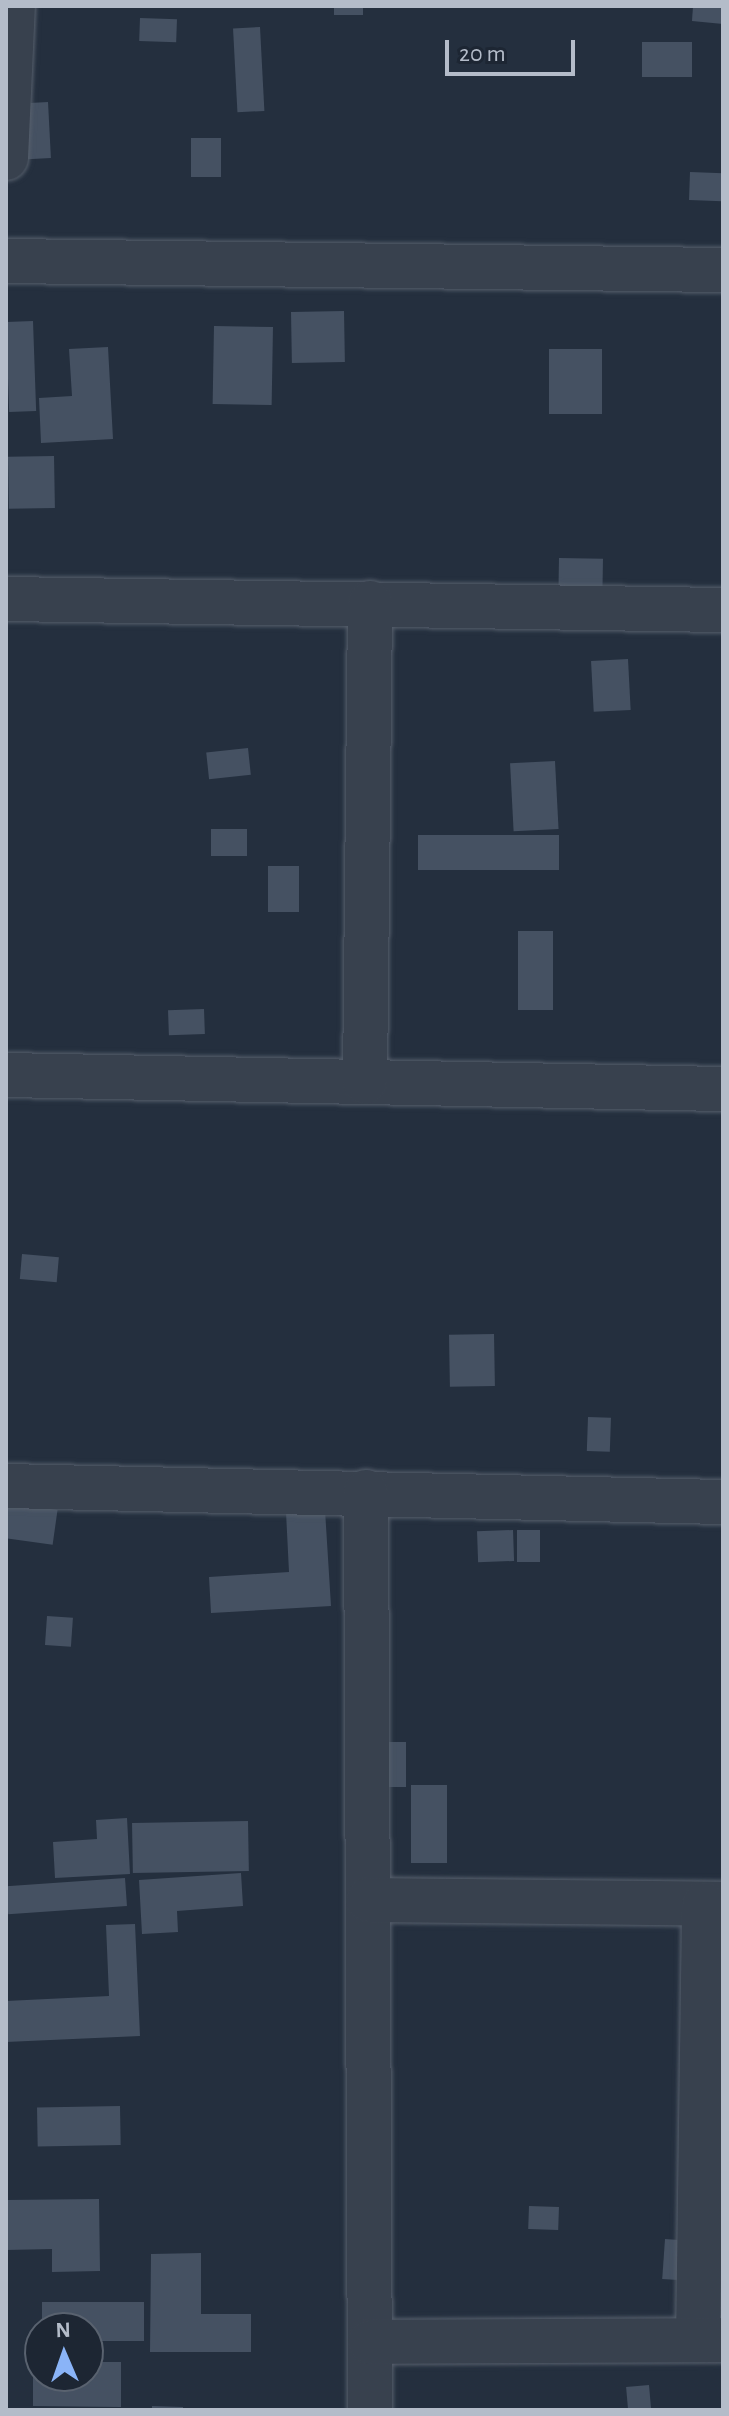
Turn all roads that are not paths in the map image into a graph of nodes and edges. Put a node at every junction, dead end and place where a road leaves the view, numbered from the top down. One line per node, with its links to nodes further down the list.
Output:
1 (13, 6): 2 (street)
2 (6, 158)
3 (6, 261): 4 (street)
4 (723, 270)
5 (6, 599): 6 (street)
6 (370, 603): 7 (street); 9 (street)
7 (723, 610)
8 (6, 1075): 9 (street)
9 (365, 1082): 10 (street)
10 (723, 1089)
11 (6, 1486): 12 (street)
12 (366, 1492): 13 (street); 14 (street)
13 (723, 1502)
14 (368, 1900): 15 (street); 17 (street)
15 (714, 1904): 16 (street)
16 (711, 2340): 17 (street)
17 (370, 2342): 18 (street)
18 (370, 2410)

